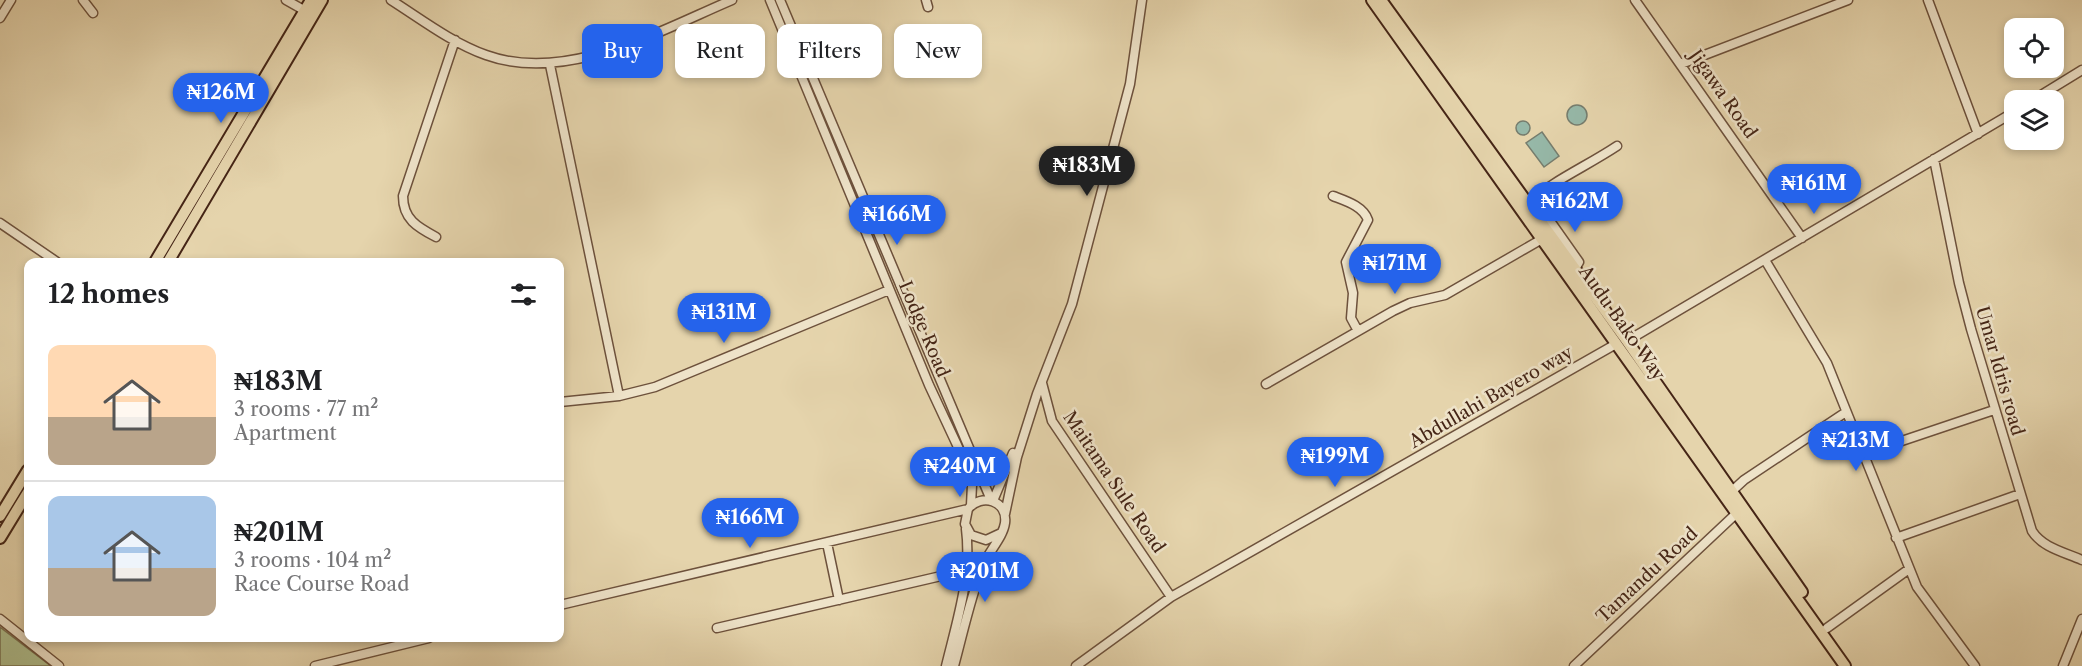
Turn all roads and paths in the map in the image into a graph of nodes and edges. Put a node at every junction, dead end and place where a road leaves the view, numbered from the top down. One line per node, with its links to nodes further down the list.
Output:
1 (11, 0): 18 (street)
2 (83, 0): 16 (street)
3 (286, 0): 17 (street)
4 (311, 0): 17 (main road)
5 (322, 0): 17 (main road)
6 (391, 0): 19 (street)
7 (732, 0): 21 (street)
8 (770, 0): 38 (street, Lodge Road)
9 (780, 0): 53 (street, Lodge Road)
10 (1142, 0): 41 (street)
11 (1372, 0): 33 (main road, Audu Bako Way)
12 (1381, 0): 29 (main road, Audu Bako Way)
13 (1635, 0): 20 (street, Jigawa Road)
14 (1848, 0): 20 (street)
15 (1928, 0): 25 (street)
16 (93, 13)
17 (309, 13): 35 (main road); 36 (main road)
18 (0, 18)
19 (455, 40): 21 (street); 31 (street)
20 (1682, 63): 32 (street, Jigawa Road)
21 (550, 64): 44 (street)
22 (2082, 70): 23 (street)
23 (2050, 90)
24 (2004, 118): 25 (street, Abdullahi Bayero way)
25 (1978, 134): 27 (street, Abdullahi Bayero way)
26 (1617, 146): 29 (street)
27 (1934, 159): 32 (street, Abdullahi Bayero way); 46 (street, Umar Idris road)
28 (1333, 196): 39 (street)
29 (1528, 203): 40 (main road, Audu Bako Way)
30 (0, 223): 34 (street)
31 (436, 237)
32 (1803, 237): 37 (street, Abdullahi Bayero way)
33 (1542, 239): 39 (street); 40 (main road, Audu Bako Way)
34 (51, 258)
35 (157, 258)
36 (170, 258)
37 (1765, 260): 40 (street, Abdullahi Bayero way); 47 (street)
38 (889, 290): 44 (street); 54 (street, Lodge Road)
39 (1358, 331): 42 (street)
40 (1622, 343): 50 (main road, Audu Bako Way); 55 (main road, Audu Bako Way); 67 (street, Abdullahi Bayero way)
41 (1041, 380): 43 (street); 67 (street, Maitama Sule Road)
42 (1266, 384)
43 (1036, 394): 53 (street); 57 (street)
44 (619, 396): 45 (street)
45 (564, 402)
46 (1994, 410): 48 (street); 51 (street, Umar Idris road)
47 (1846, 412): 48 (street); 50 (street)
48 (1863, 454): 62 (street)
49 (24, 477): 58 (main road)
50 (1731, 492): 55 (main road, Audu Bako Way)
51 (2020, 494): 62 (street); 64 (street, Umar Idris road)
52 (24, 499): 61 (main road)
53 (992, 501): 54 (street); 57 (street)
54 (969, 507): 56 (street); 59 (street)
55 (1739, 511): 73 (main road, Audu Bako Way); 82 (street, Tamandu Road); 83 (main road, Audu Bako Way)
56 (946, 513): 59 (street); 63 (street)
57 (1005, 514): 60 (street)
58 (0, 516)
59 (965, 524): 60 (street); 79 (street)
60 (1001, 533): 80 (street)
61 (0, 538)
62 (1896, 538): 65 (street)
63 (827, 543): 68 (street); 69 (street)
64 (2082, 560)
65 (1909, 569): 73 (street); 85 (street)
66 (954, 573): 68 (street)
67 (1171, 597): 81 (street, Abdullahi Bayero way)
68 (839, 600): 72 (street)
69 (564, 604)
70 (0, 619): 74 (street)
71 (2082, 619): 86 (street)
72 (717, 628)
73 (1827, 628): 84 (main road, Audu Bako Way)
74 (24, 638)
75 (29, 642): 77 (street)
76 (413, 642): 78 (street)
77 (59, 666)
78 (315, 666)
79 (946, 666)
80 (954, 666)
81 (1076, 666)
82 (1574, 666)
83 (1845, 666)
84 (1854, 666)
85 (1975, 666)
86 (2063, 666)

